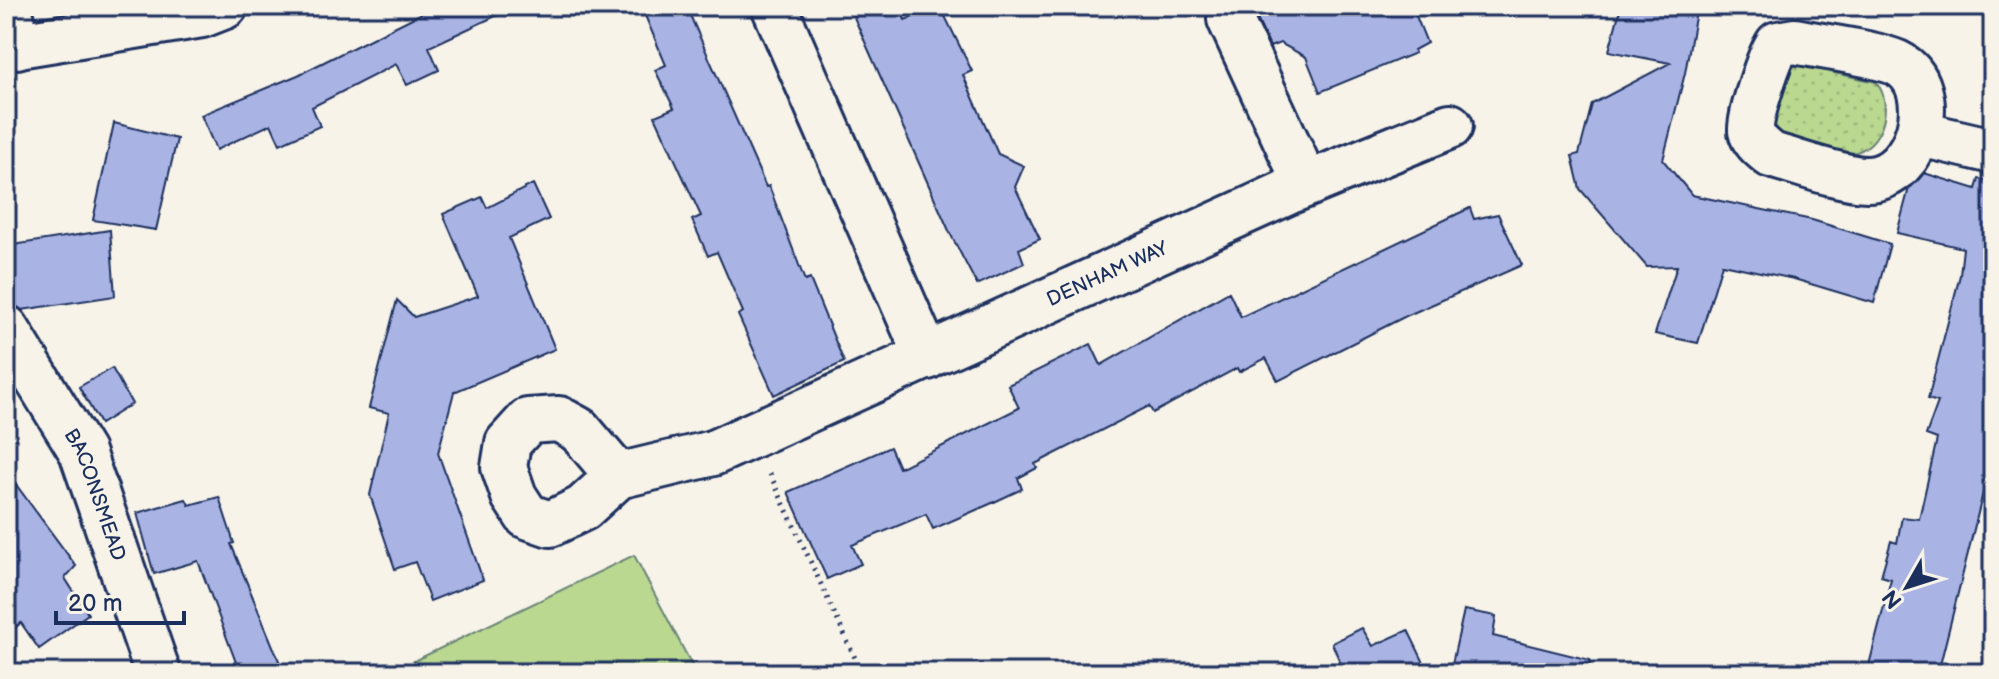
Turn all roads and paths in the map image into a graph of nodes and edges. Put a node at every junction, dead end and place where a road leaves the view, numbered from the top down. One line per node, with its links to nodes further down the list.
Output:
1 (225, 6): 4 (street)
2 (774, 6): 10 (street)
3 (1230, 19): 8 (street)
4 (11, 33)
5 (1450, 126): 8 (street, DENHAM WAY)
6 (1920, 134): 7 (street)
7 (1993, 151)
8 (1297, 188): 10 (street, DENHAM WAY)
9 (6, 328): 15 (street, BACONSMEAD)
10 (927, 357): 11 (street, DENHAM WAY)
11 (752, 435): 12 (street, DENHAM WAY); 16 (path)
12 (618, 476)
13 (6, 661): 14 (path)
14 (16, 673)
15 (158, 673)
16 (862, 673)

